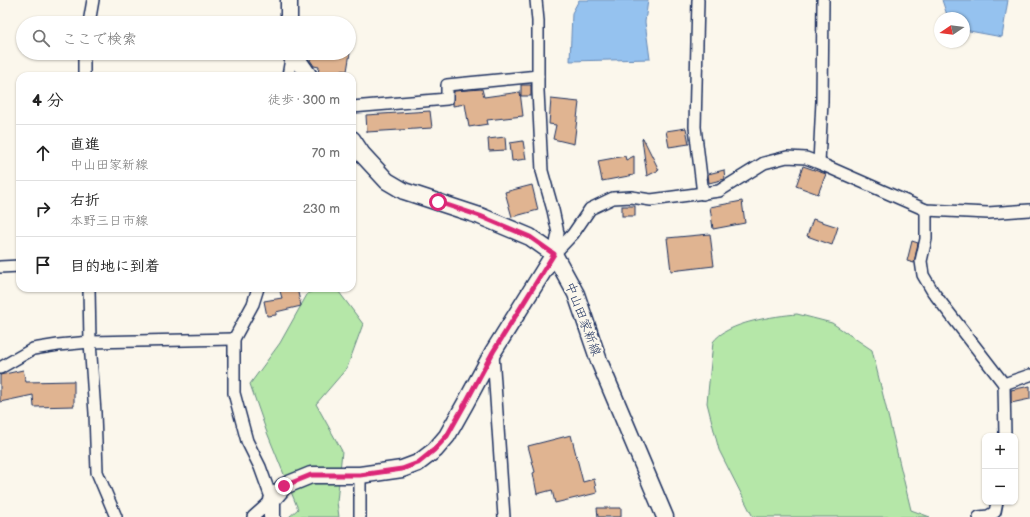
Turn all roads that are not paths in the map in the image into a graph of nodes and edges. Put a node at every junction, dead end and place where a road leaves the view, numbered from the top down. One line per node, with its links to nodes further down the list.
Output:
1 (93, 0): 6 (street)
2 (290, 0): 7 (main road)
3 (536, 0): 14 (street)
4 (698, 0): 18 (street)
5 (823, 0): 17 (street)
6 (90, 16)
7 (289, 16)
8 (84, 60): 11 (street)
9 (291, 60): 12 (street)
10 (297, 60): 13 (main road)
11 (84, 72)
12 (289, 72)
13 (306, 72)
14 (538, 76): 15 (street); 21 (street)
15 (356, 107)
16 (356, 145): 21 (main road, 中山田家新線)
17 (819, 163): 18 (street); 19 (street)
18 (703, 194): 21 (street)
19 (926, 210): 20 (street); 31 (street)
20 (1030, 210)
21 (554, 254): 28 (main road); 41 (main road, 中山田家新線)
22 (16, 266): 23 (street)
23 (0, 267)
24 (89, 292): 27 (street)
25 (257, 292): 26 (street)
26 (234, 339): 27 (street); 34 (street)
27 (90, 342): 29 (street); 37 (street)
28 (493, 352): 33 (main road); 36 (street)
29 (0, 368)
30 (1030, 375): 31 (street)
31 (1004, 384): 32 (street)
32 (1005, 433)
33 (360, 475): 34 (main road); 40 (street)
34 (272, 500): 38 (street); 39 (main road)
35 (996, 505): 42 (street)
36 (503, 516)
37 (116, 517)
38 (253, 517)
39 (272, 517)
40 (360, 517)
41 (665, 517)
42 (979, 517)

